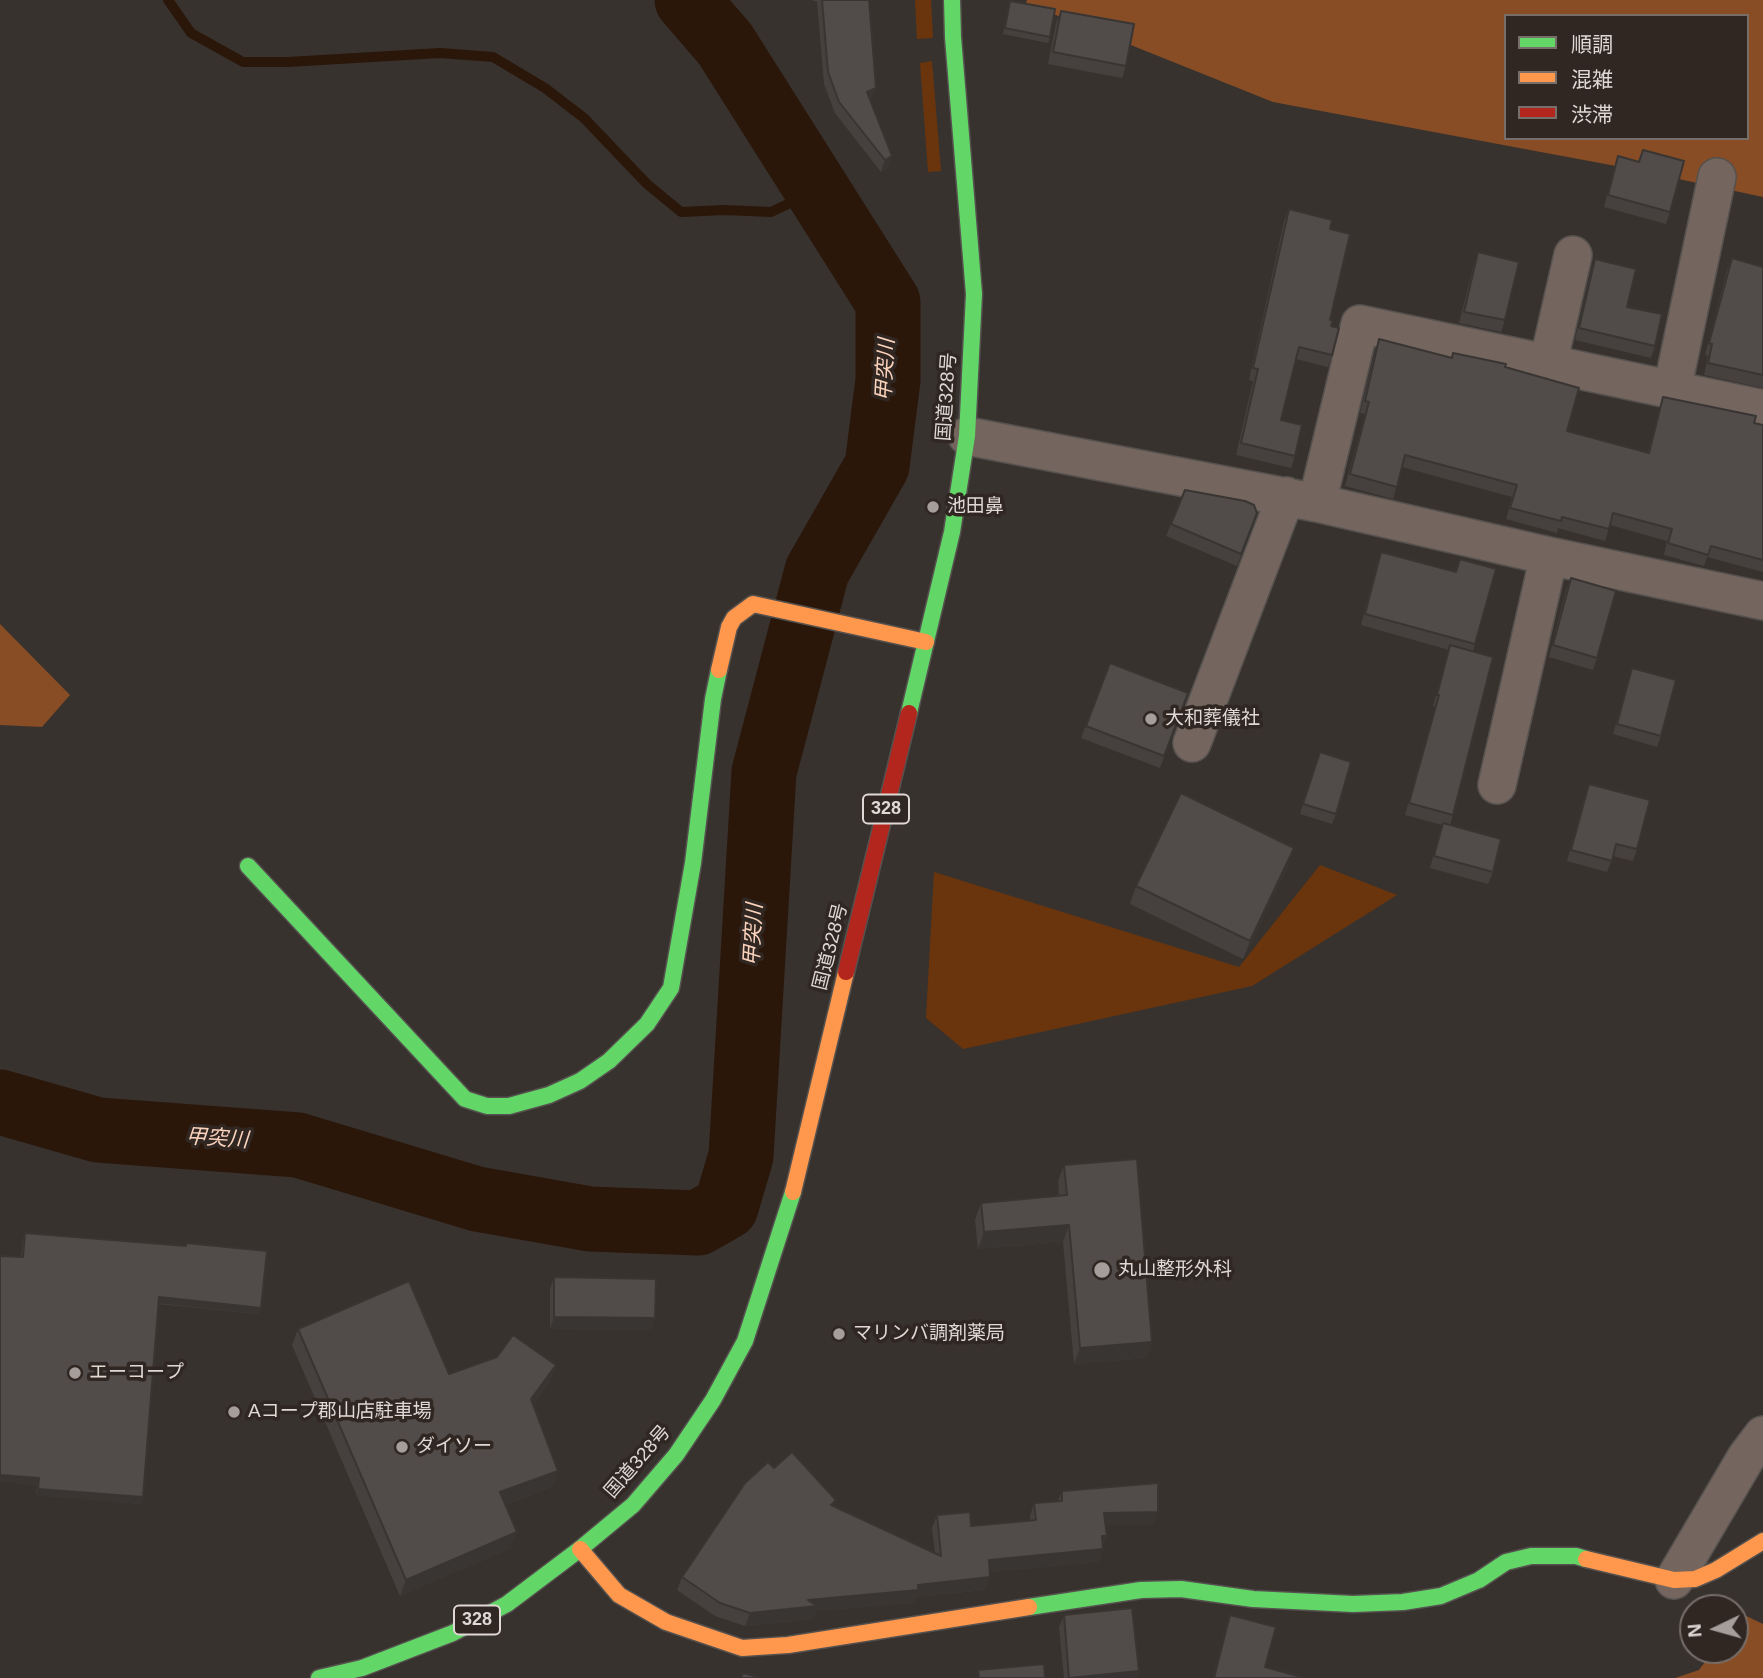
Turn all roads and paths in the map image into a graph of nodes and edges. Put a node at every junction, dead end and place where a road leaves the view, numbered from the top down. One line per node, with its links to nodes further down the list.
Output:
1 (952, 0): 7 (main road, 国道328号 / 328)
2 (1717, 177): 5 (street)
3 (1573, 255): 4 (street)
4 (1548, 364): 5 (street); 8 (street)
5 (1672, 390): 6 (street)
6 (1763, 409)
7 (967, 436): 8 (street); 11 (main road, 国道328号 / 328)
8 (1302, 500): 9 (street); 12 (street)
9 (1549, 556): 10 (street); 13 (street)
10 (1763, 601)
11 (926, 642): 14 (main road); 17 (main road, 国道328号 / 328)
12 (1192, 743)
13 (1497, 785)
14 (248, 866)
15 (1763, 1435): 18 (street)
16 (1763, 1541): 18 (main road)
17 (580, 1549): 18 (main road); 19 (main road, 国道328号 / 328)
18 (1674, 1580)
19 (319, 1678)

